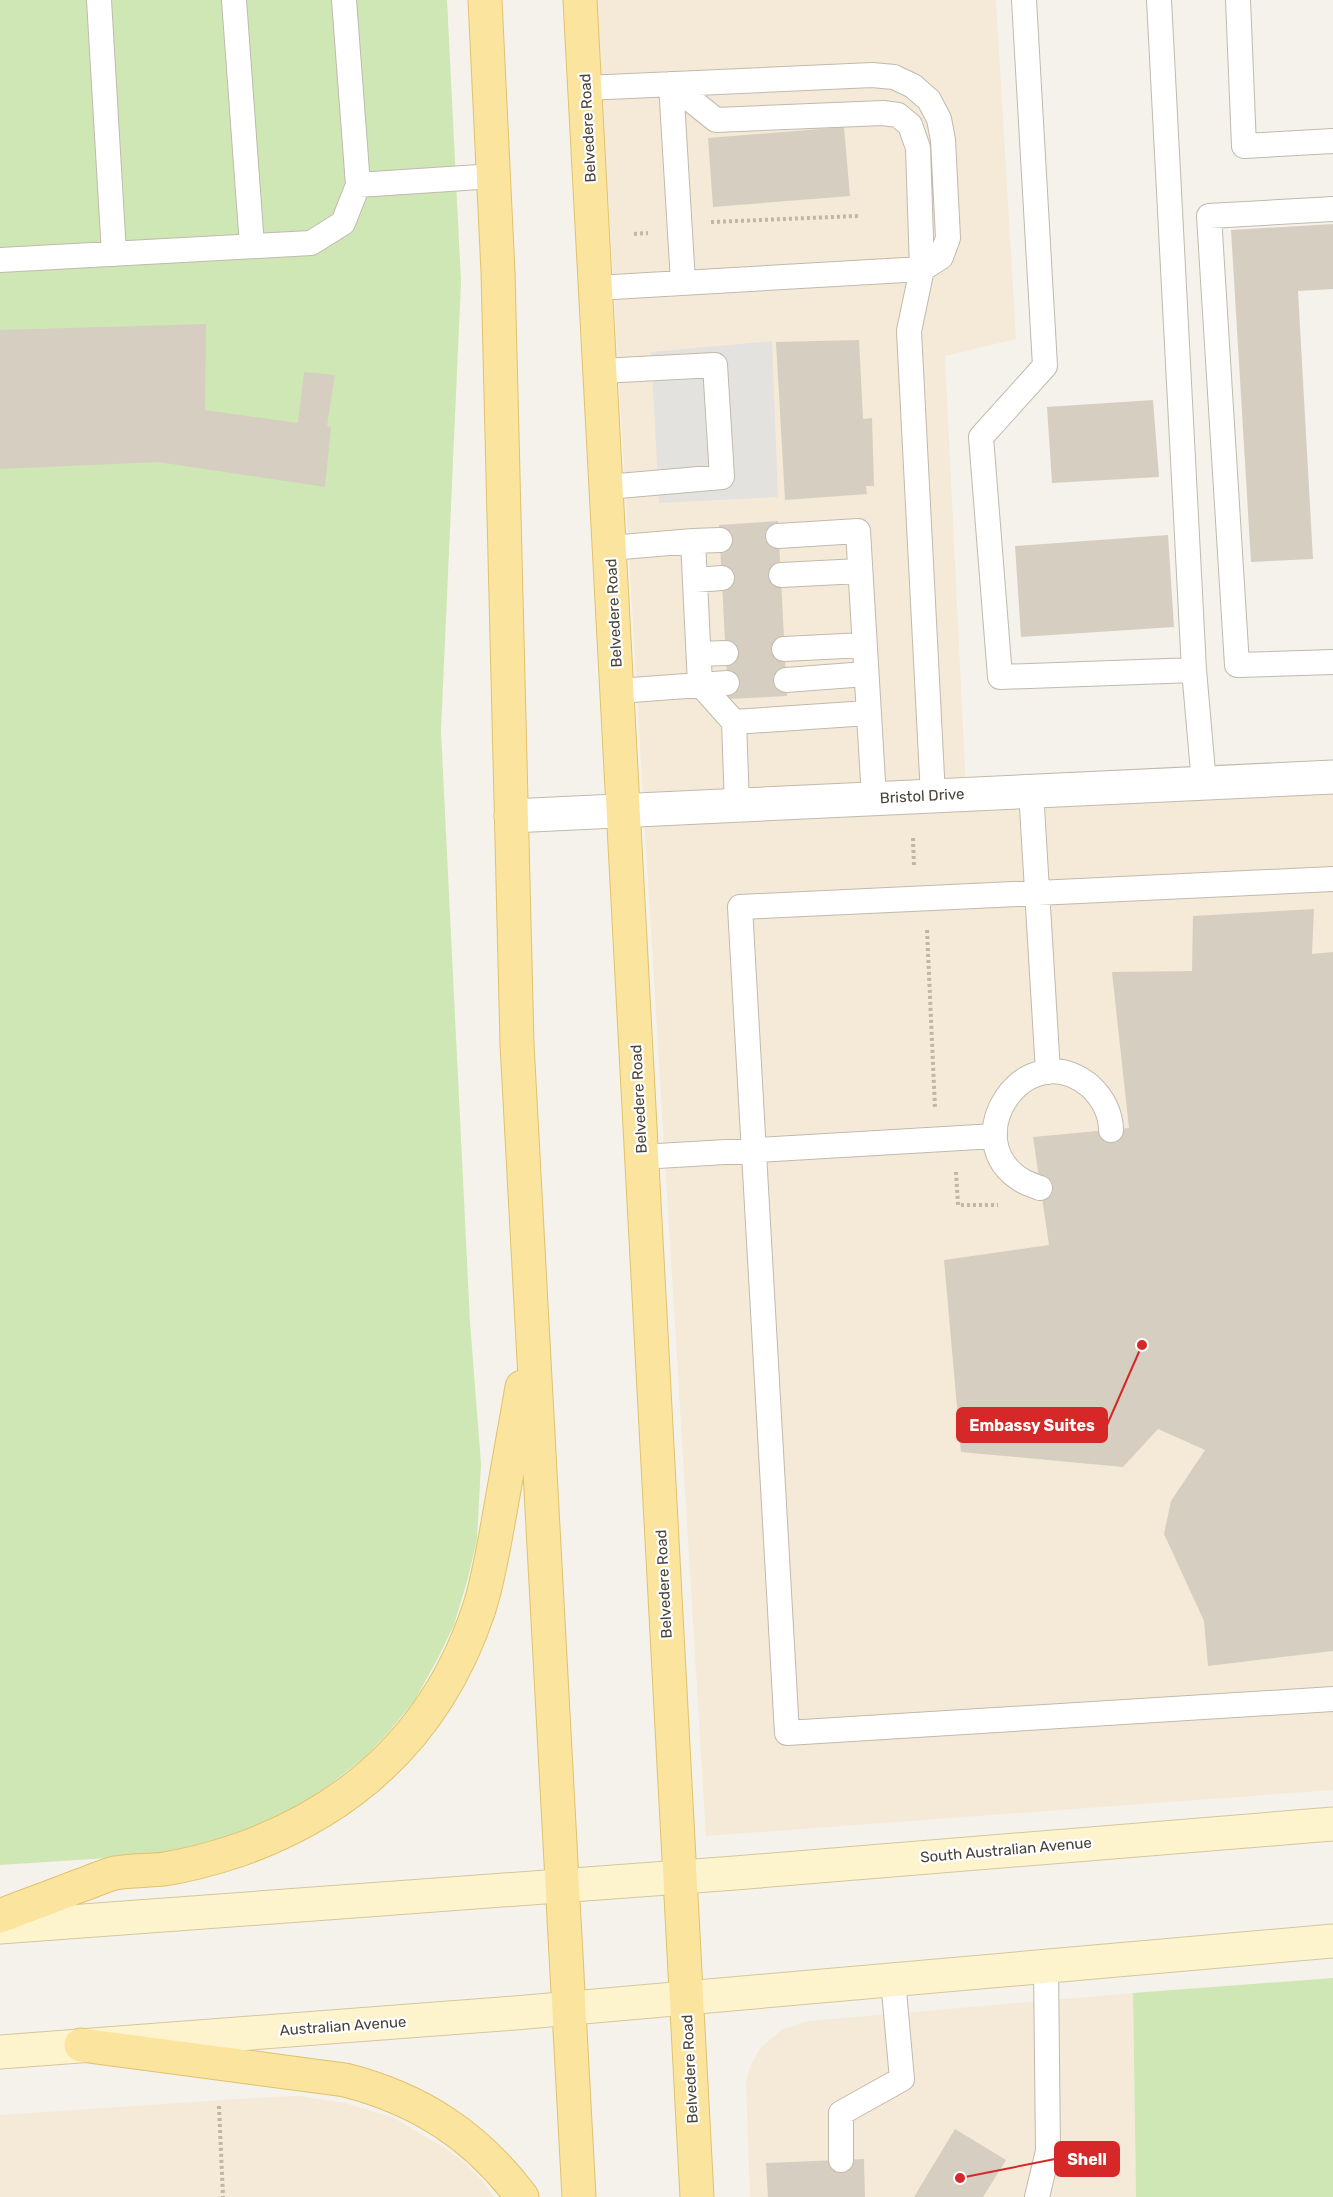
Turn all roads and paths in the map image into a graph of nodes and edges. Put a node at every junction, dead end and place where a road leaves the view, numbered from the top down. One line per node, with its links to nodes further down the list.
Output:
1 (99, 0): 18 (lane)
2 (234, 0): 17 (lane)
3 (344, 0): 13 (lane)
4 (485, 0): 12 (main road)
5 (580, 0): 10 (main road, Belvedere Road)
6 (1024, 0): 38 (lane)
7 (1159, 0): 38 (lane)
8 (1238, 0): 11 (lane)
9 (671, 84): 10 (lane); 20 (lane); 20 (lane); 21 (lane)
10 (585, 88): 22 (main road, Belvedere Road)
11 (1333, 141)
12 (494, 176): 13 (lane); 53 (main road)
13 (358, 185): 17 (lane)
14 (1333, 209): 37 (lane)
15 (858, 216): 16 (path)
16 (703, 222)
17 (252, 246): 18 (lane)
18 (114, 254): 19 (lane)
19 (0, 261)
20 (922, 269): 21 (lane); 49 (lane)
21 (683, 282): 22 (lane)
22 (596, 288): 23 (main road, Belvedere Road)
23 (601, 371): 24 (main road, Belvedere Road); 24 (lane)
24 (607, 487): 28 (main road, Belvedere Road)
25 (778, 536): 29 (lane)
26 (720, 540): 27 (lane)
27 (693, 541): 28 (lane); 32 (lane)
28 (610, 548): 43 (main road, Belvedere Road)
29 (860, 571): 30 (lane); 33 (lane)
30 (781, 575)
31 (722, 578): 32 (lane)
32 (695, 580): 36 (lane)
33 (864, 645): 34 (lane); 39 (lane)
34 (784, 649)
35 (726, 653): 36 (lane)
36 (699, 654): 42 (lane)
37 (1333, 662)
38 (1194, 670): 47 (lane)
39 (866, 674): 40 (lane); 44 (lane)
40 (786, 680)
41 (727, 682): 42 (lane)
42 (700, 684): 43 (lane); 45 (lane)
43 (618, 692): 52 (main road, Belvedere Road)
44 (868, 713): 45 (lane); 50 (lane)
45 (735, 722): 51 (lane)
46 (1333, 777): 47 (street, Bristol Drive)
47 (1204, 783): 48 (street, Bristol Drive)
48 (1031, 791): 49 (street, Bristol Drive); 56 (lane)
49 (933, 796): 50 (street, Bristol Drive)
50 (874, 798): 51 (street, Bristol Drive)
51 (737, 805): 52 (street, Bristol Drive)
52 (624, 810): 53 (street, Bristol Drive); 63 (main road, Belvedere Road)
53 (511, 816): 66 (main road)
54 (913, 838): 57 (path)
55 (1333, 879): 56 (lane)
56 (1038, 893): 57 (lane); 58 (lane)
57 (921, 898): 61 (path); 62 (lane)
58 (1048, 1072): 59 (lane); 60 (lane)
59 (1111, 1130)
60 (995, 1136): 61 (lane); 64 (lane)
61 (944, 1139): 62 (lane); 65 (path)
62 (754, 1150): 63 (lane); 67 (lane)
63 (641, 1157): 69 (main road, Belvedere Road)
64 (1040, 1188)
65 (1005, 1207)
66 (532, 1332): 70 (main road); 71 (main road)
67 (1333, 1699)
68 (1333, 1824): 69 (main road, South Australian Avenue)
69 (680, 1876): 70 (main road); 76 (main road, Belvedere Road)
70 (561, 1886): 72 (main road); 77 (main road)
71 (0, 1916)
72 (0, 1927)
73 (1333, 1941): 74 (main road)
74 (1046, 1966): 75 (main road); 86 (lane)
75 (893, 1980): 76 (main road); 81 (lane)
76 (686, 1998): 77 (main road, Australian Avenue); 85 (main road, Belvedere Road)
77 (569, 2008): 78 (main road, Australian Avenue); 84 (main road)
78 (81, 2045): 79 (main road, Australian Avenue); 83 (main road)
79 (0, 2052)
80 (219, 2106): 82 (path)
81 (841, 2160)
82 (223, 2197)
83 (522, 2197)
84 (579, 2197)
85 (697, 2197)
86 (1037, 2197)

